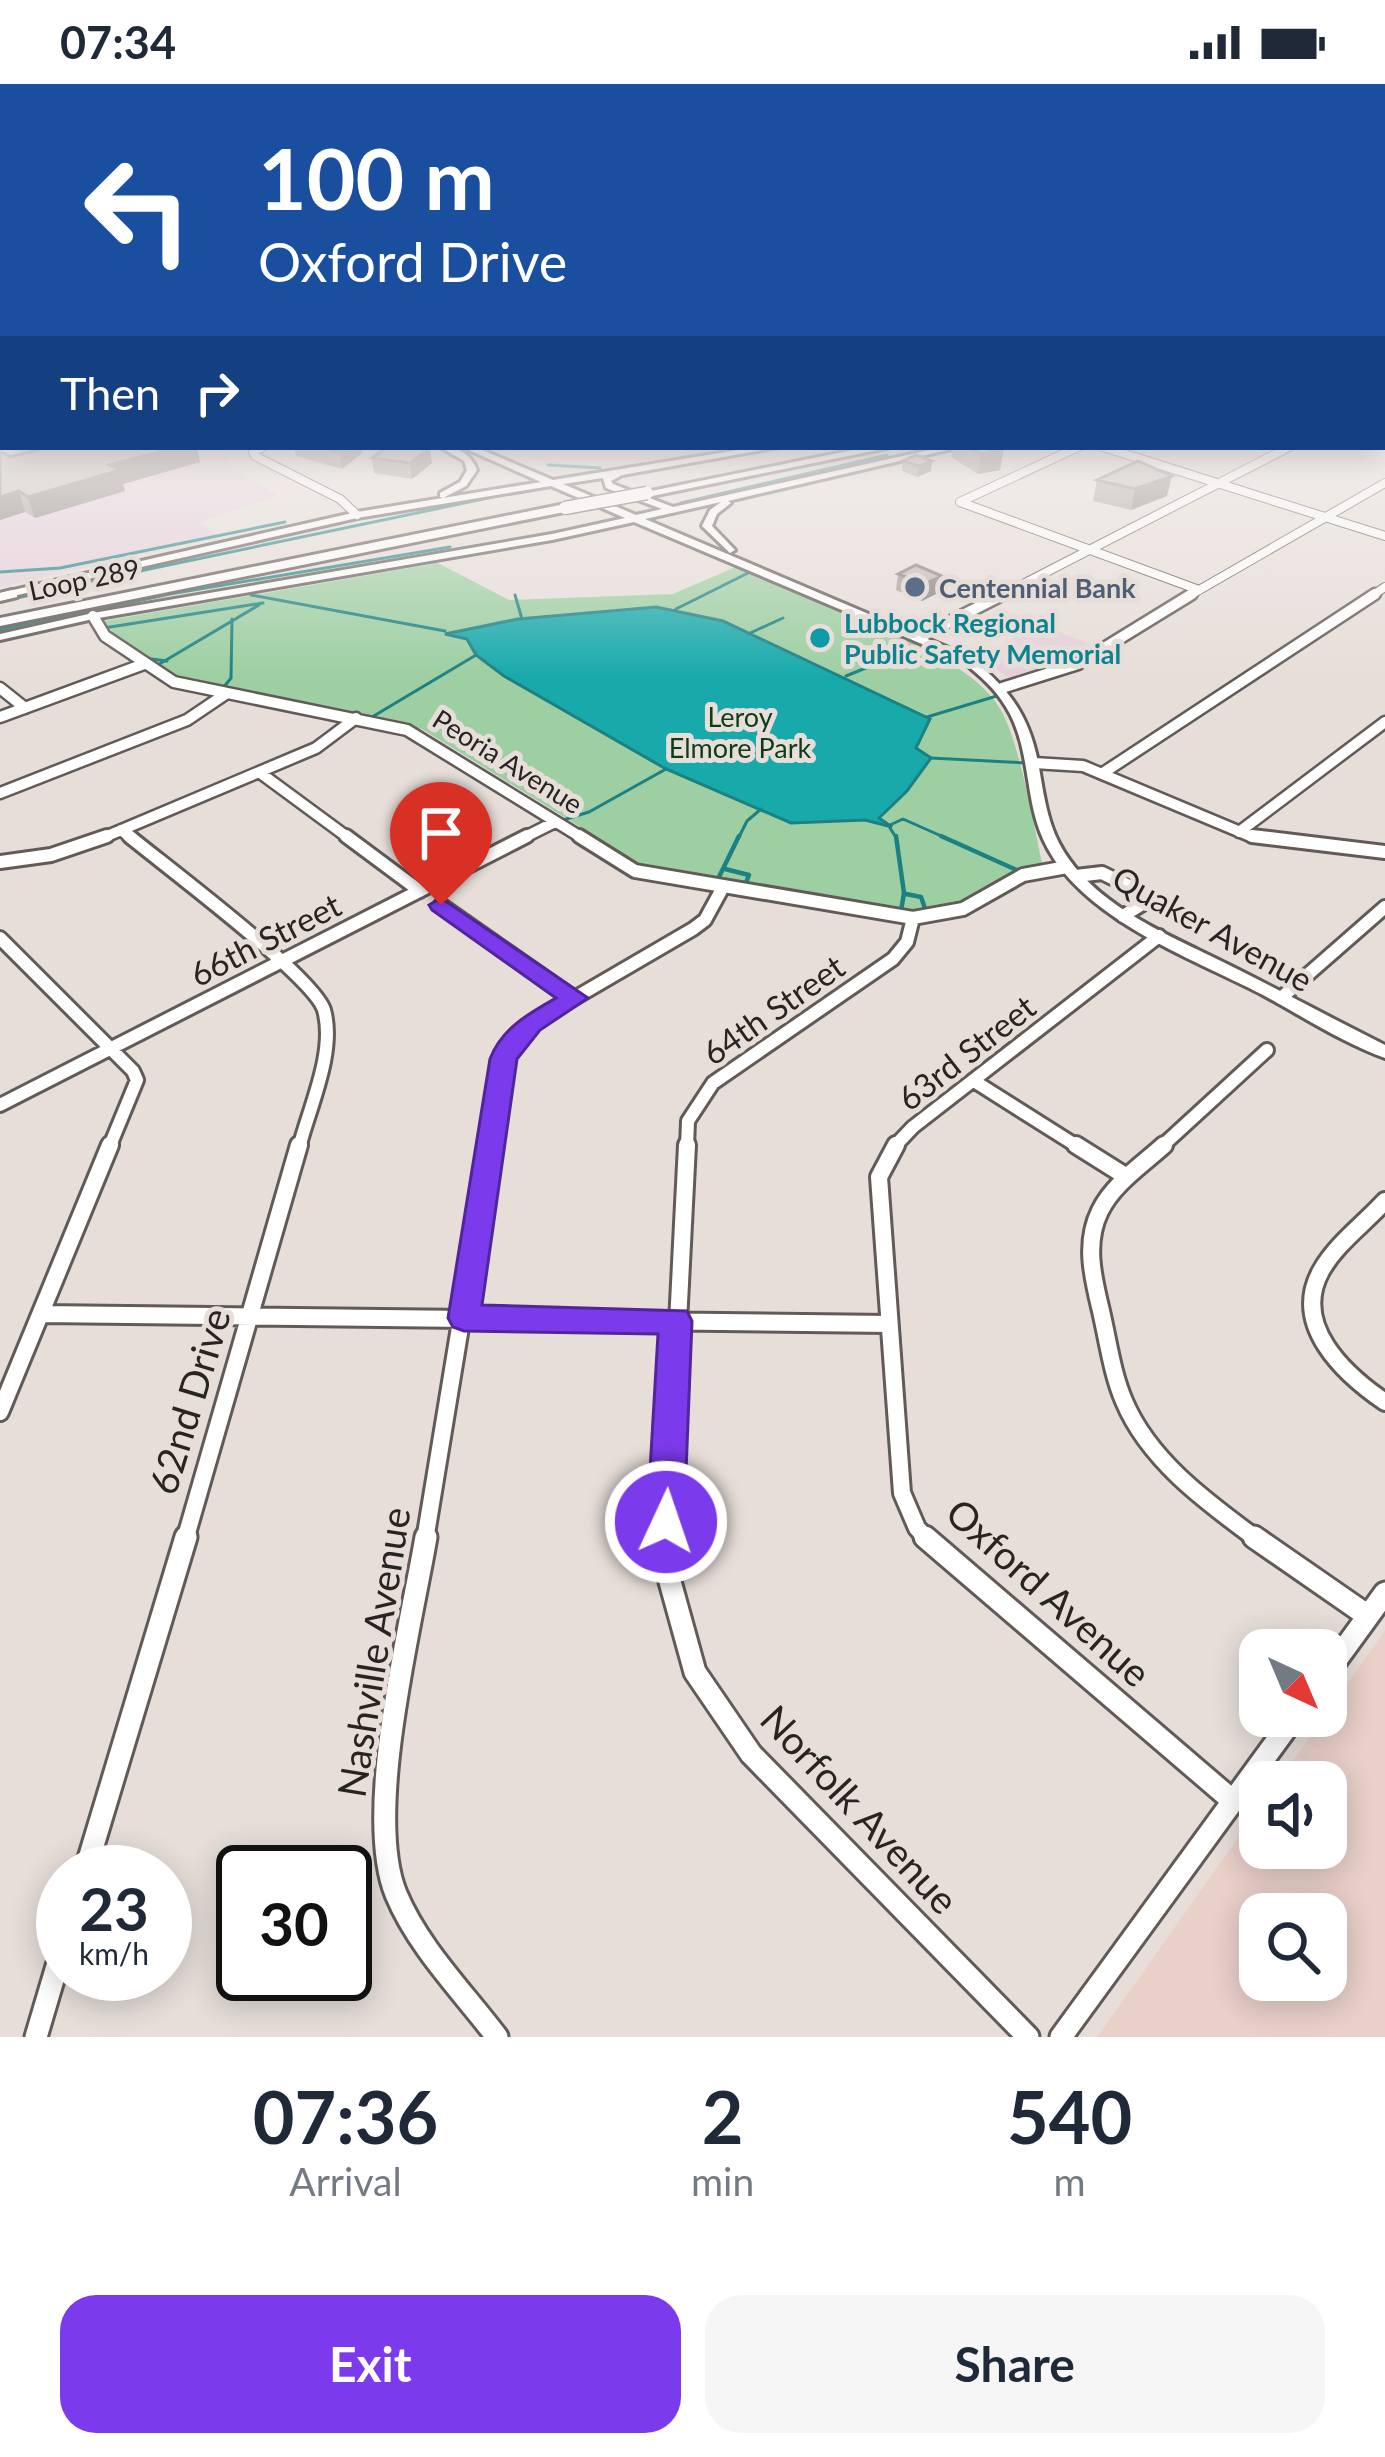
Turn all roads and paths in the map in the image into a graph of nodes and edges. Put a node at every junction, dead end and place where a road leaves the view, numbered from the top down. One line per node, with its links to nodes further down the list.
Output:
1 (333, 495): 18 (street)
2 (439, 495): 15 (main road)
3 (463, 495): 15 (main road)
4 (560, 495): 22 (main road)
5 (585, 495): 21 (main road, Quaker Avenue)
6 (606, 495): 19 (main road, Quaker Avenue)
7 (612, 495): 16 (highway, Loop 289, bridge)
8 (632, 495): 17 (main road)
9 (741, 495): 17 (main road)
10 (744, 495): 25 (main road)
11 (975, 495): 24 (street)
12 (1194, 495): 24 (street)
13 (1256, 495): 20 (street)
14 (1364, 495): 20 (street)
15 (425, 502): 18 (main road)
16 (559, 505): 29 (highway, Loop 289); 31 (highway, Loop 289)
17 (681, 510): 19 (main road)
18 (357, 515): 28 (main road)
19 (653, 516): 21 (main road); 25 (main road, Quaker Avenue)
20 (1325, 517): 23 (street); 27 (street)
21 (638, 519): 22 (main road); 25 (main road, Quaker Avenue)
22 (590, 530): 30 (main road)
23 (1385, 536)
24 (1088, 550): 27 (street); 32 (street)
25 (736, 555): 32 (main road, Quaker Avenue)
26 (1385, 587): 43 (street)
27 (1198, 590): 35 (street)
28 (4, 596)
29 (0, 612)
30 (93, 616): 31 (main road); 33 (street, Peoria Avenue)
31 (3, 632)
32 (920, 637): 35 (main road, Quaker Avenue)
33 (144, 664): 36 (street, Peoria Avenue); 37 (street)
34 (0, 688): 37 (street)
35 (1002, 688): 41 (main road, Quaker Avenue)
36 (227, 693): 39 (street, Peoria Avenue); 44 (street)
37 (25, 708): 38 (street)
38 (0, 717)
39 (356, 718): 42 (street); 45 (street, Peoria Avenue)
40 (1385, 722): 47 (street)
41 (1034, 763): 43 (street); 50 (main road, Quaker Avenue)
42 (259, 772): 46 (street); 52 (street)
43 (1102, 772): 47 (street)
44 (0, 794)
45 (555, 822): 51 (street, Peoria Avenue); 52 (street, 66th Street)
46 (121, 830): 49 (street); 59 (street, 62nd Drive)
47 (1238, 832): 48 (street)
48 (1385, 852)
49 (0, 862)
50 (1072, 872): 55 (main road, Quaker Avenue); 55 (street); 56 (street)
51 (724, 887): 56 (street, Peoria Avenue); 60 (street, Nashville Avenue)
52 (420, 891): 59 (street, 66th Street)
53 (441, 905): 60 (street)
54 (1385, 907): 61 (street)
55 (1123, 916): 57 (main road, Quaker Avenue)
56 (913, 918): 72 (street, 64th Street)
57 (1160, 936): 61 (main road, Quaker Avenue); 65 (street, 63rd Street)
58 (0, 938): 62 (street)
59 (280, 962): 62 (street, 66th Street); 70 (street, 62nd Drive)
60 (574, 998): 71 (street, Nashville Avenue)
61 (1281, 998): 64 (main road, Quaker Avenue)
62 (111, 1048): 66 (street, 66th Street); 69 (street)
63 (1267, 1050): 67 (street)
64 (1385, 1052)
65 (974, 1081): 67 (street); 73 (street, 63rd Street)
66 (0, 1105)
67 (1127, 1177): 77 (street)
68 (1385, 1201): 74 (street)
69 (42, 1314): 70 (street); 75 (street)
70 (253, 1316): 71 (street); 81 (street, 62nd Drive)
71 (464, 1318): 72 (street); 84 (street, Nashville Avenue)
72 (675, 1321): 73 (street); 85 (street, Norfolk Avenue)
73 (889, 1324): 80 (street, Oxford Avenue)
74 (1385, 1402)
75 (0, 1412)
76 (1385, 1592): 77 (street)
77 (1368, 1616): 78 (street)
78 (1347, 1645)
79 (1280, 1737): 80 (street)
80 (1234, 1801): 86 (street)
81 (93, 1845)
82 (46, 2001): 83 (street)
83 (35, 2037)
84 (497, 2037)
85 (1028, 2037)
86 (1061, 2037)

